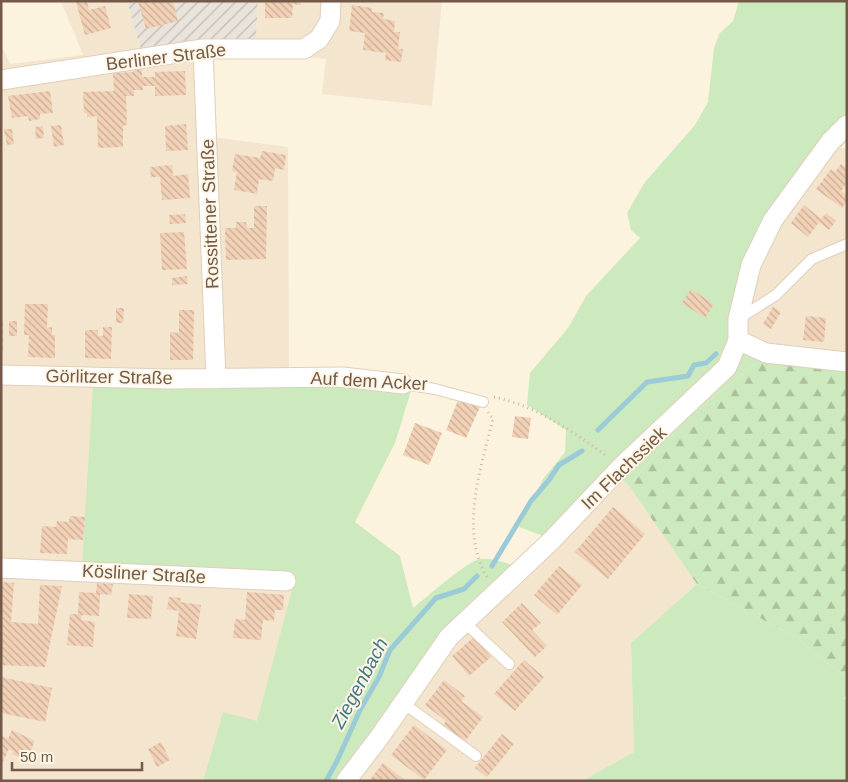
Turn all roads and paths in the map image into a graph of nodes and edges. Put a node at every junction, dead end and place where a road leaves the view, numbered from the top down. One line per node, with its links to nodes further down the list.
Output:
1 (331, 1): 2 (street, Berliner Straße)
2 (203, 49): 3 (street, Berliner Straße); 10 (street, Rossittener Straße)
3 (1, 80)
4 (847, 125): 6 (street, Im Flachssiek)
5 (847, 244): 6 (lane)
6 (738, 319): 7 (street, Im Flachssiek)
7 (738, 340): 8 (street); 13 (street, Im Flachssiek)
8 (847, 362)
9 (1, 375): 10 (street, Görlitzer Straße)
10 (216, 379): 11 (street, Auf dem Acker)
11 (403, 384): 12 (lane)
12 (486, 399): 13 (path); 16 (path)
13 (621, 467): 16 (street, Im Flachssiek)
14 (1, 568): 15 (street, Kösliner Straße)
15 (286, 581)
16 (501, 589): 17 (street, Im Flachssiek)
17 (463, 621): 18 (lane); 19 (street, Im Flachssiek)
18 (509, 664)
19 (403, 703): 20 (lane); 21 (street, Im Flachssiek)
20 (476, 756)
21 (346, 781)

